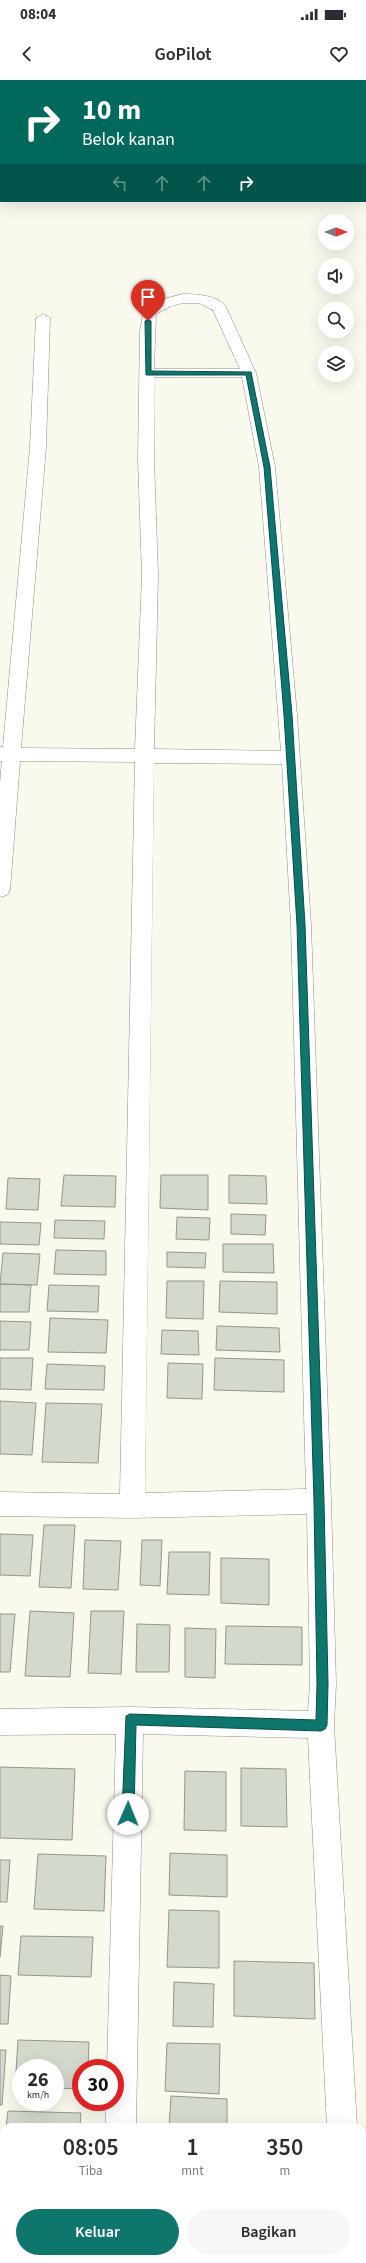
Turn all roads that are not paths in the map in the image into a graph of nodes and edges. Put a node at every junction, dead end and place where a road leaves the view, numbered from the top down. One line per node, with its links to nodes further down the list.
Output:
1 (43, 318): 4 (street)
2 (148, 373): 3 (street); 3 (street); 5 (street)
3 (249, 374): 6 (street)
4 (5, 754): 5 (street); 7 (street)
5 (145, 754): 6 (street); 10 (street)
6 (291, 758): 8 (street)
7 (0, 890)
8 (319, 1502): 10 (street); 13 (street)
9 (0, 1504): 10 (street)
10 (132, 1506)
11 (130, 1720): 12 (street); 13 (street); 14 (street)
12 (0, 1722)
13 (321, 1725): 15 (street)
14 (121, 2123)
15 (342, 2123)

